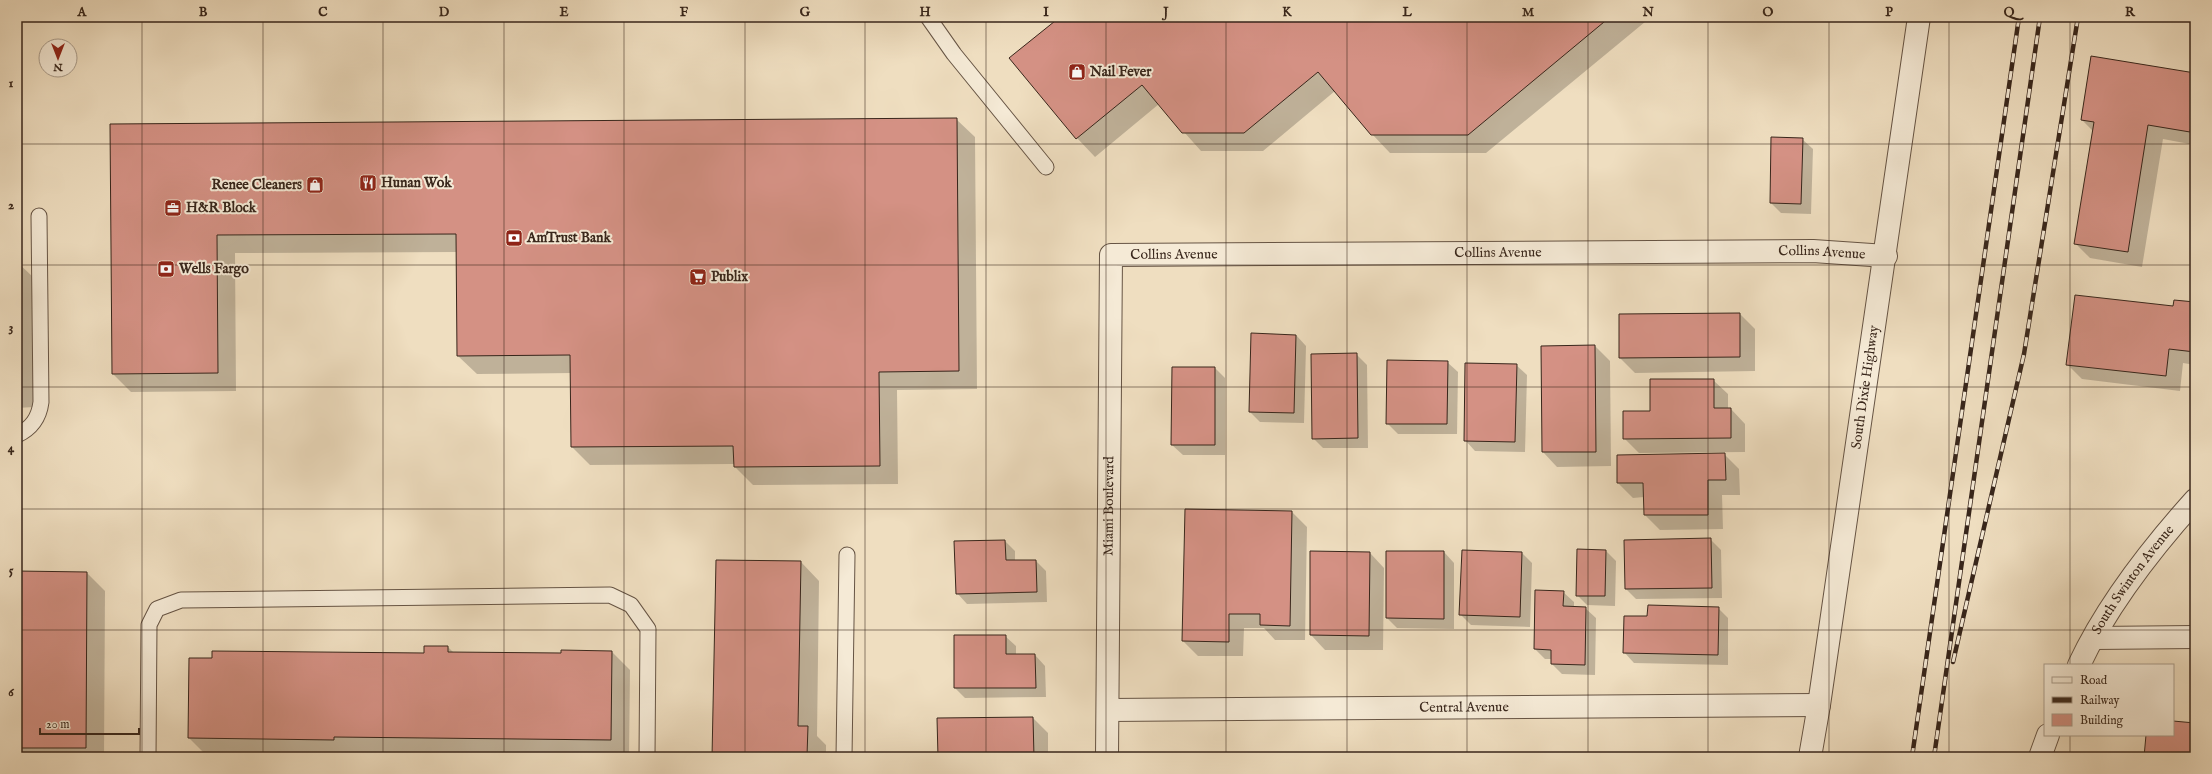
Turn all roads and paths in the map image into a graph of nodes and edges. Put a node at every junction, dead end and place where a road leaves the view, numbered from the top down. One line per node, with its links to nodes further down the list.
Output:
1 (928, 17): 3 (lane)
2 (1919, 17): 6 (street, South Dixie Highway)
3 (1046, 167)
4 (39, 216): 7 (lane)
5 (1111, 255): 6 (street, Collins Avenue); 14 (street, Miami Boulevard)
6 (1886, 256): 13 (street, South Dixie Highway)
7 (17, 435)
8 (2195, 500): 10 (street, South Swinton Avenue)
9 (847, 555): 18 (lane)
10 (2094, 638): 11 (street); 12 (street, South Swinton Avenue)
11 (2195, 638)
12 (2081, 664)
13 (1819, 705): 14 (street, Central Avenue); 20 (street, South Dixie Highway)
14 (1108, 710): 19 (street, Miami Boulevard)
15 (2048, 736): 21 (street)
16 (148, 757): 17 (lane)
17 (647, 757)
18 (844, 757)
19 (1108, 757)
20 (1810, 757)
21 (2040, 757)

